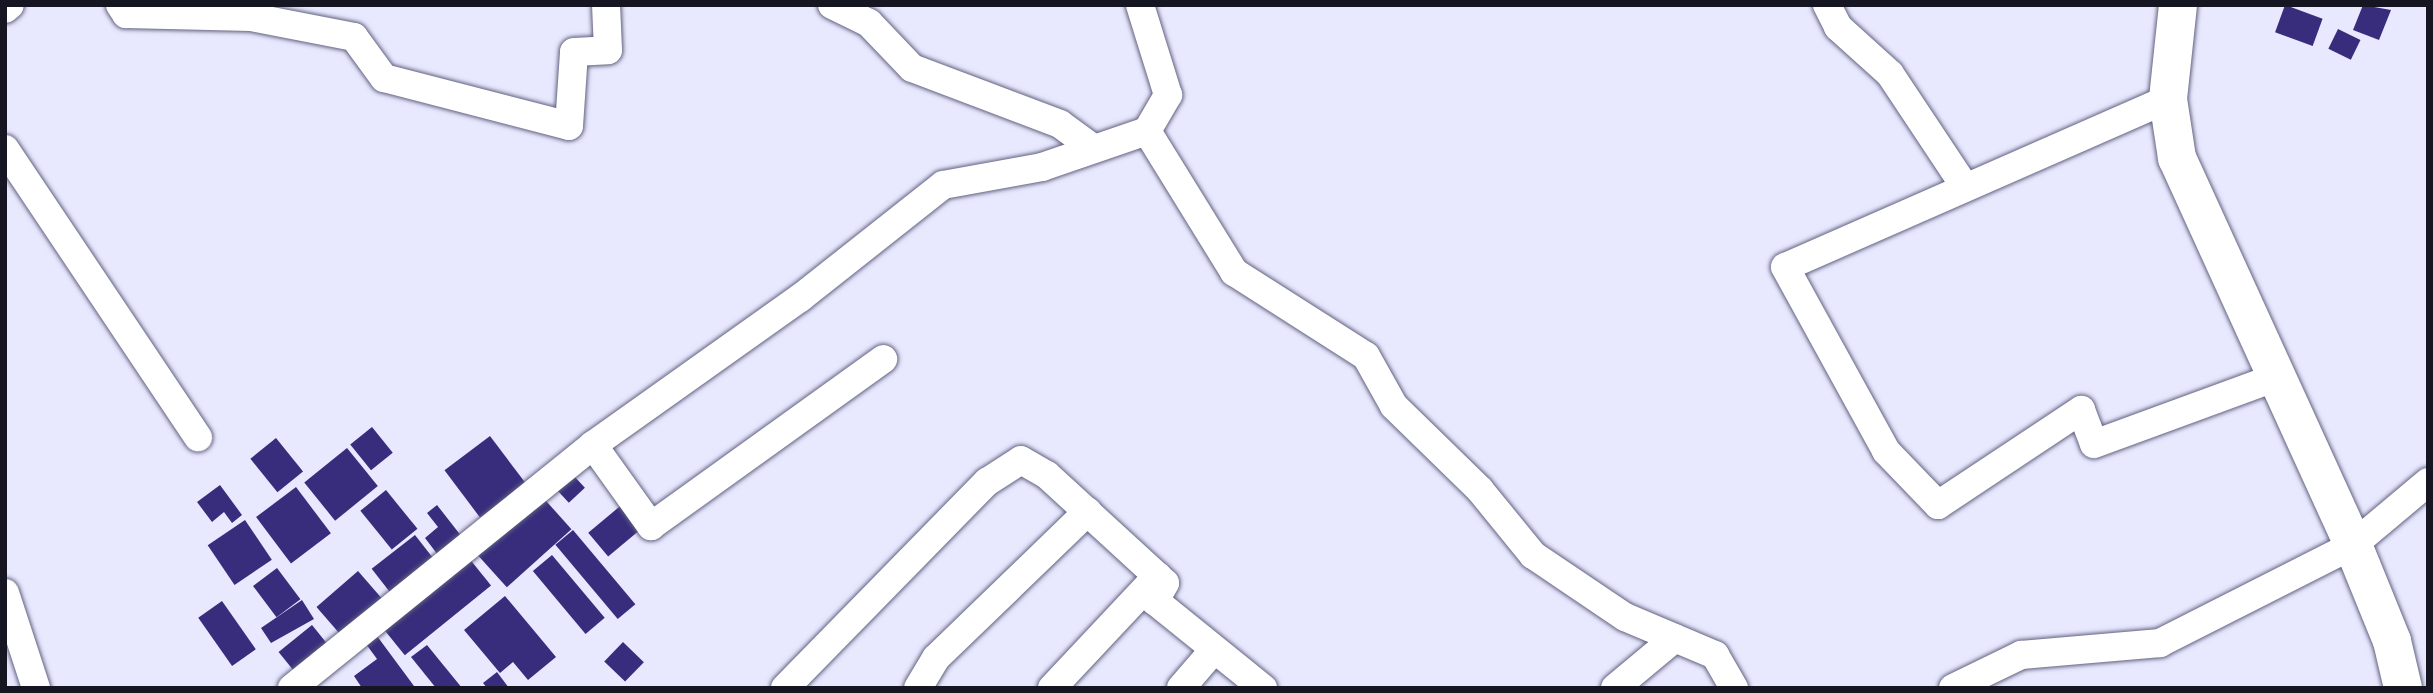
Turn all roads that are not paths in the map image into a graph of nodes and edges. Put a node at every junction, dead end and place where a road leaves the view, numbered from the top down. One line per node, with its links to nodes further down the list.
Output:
1 (10, 5): 8 (street)
2 (120, 5): 3 (street)
3 (606, 5)
4 (832, 5): 12 (street)
5 (1140, 5): 10 (street)
6 (1826, 5): 13 (street)
7 (2178, 5): 9 (street)
8 (5, 9)
9 (2168, 99): 13 (street); 15 (street)
10 (1147, 131): 12 (street); 23 (street)
11 (5, 149): 16 (street)
12 (1094, 149): 17 (street)
13 (1965, 187): 15 (street)
14 (883, 359): 17 (street)
15 (2277, 377): 20 (street)
16 (198, 437)
17 (593, 445): 26 (street)
18 (2428, 482): 20 (street)
19 (1088, 511): 21 (street); 27 (street); 28 (street)
20 (2353, 545): 34 (street); 35 (street)
21 (1157, 576): 24 (street); 29 (street)
22 (5, 593): 25 (street)
23 (1675, 638): 32 (street); 33 (street)
24 (1212, 652): 30 (street); 31 (street)
25 (36, 688)
26 (292, 688)
27 (785, 688)
28 (918, 688)
29 (1052, 688)
30 (1181, 688)
31 (1263, 688)
32 (1615, 688)
33 (1734, 688)
34 (1953, 688)
35 (2403, 688)

